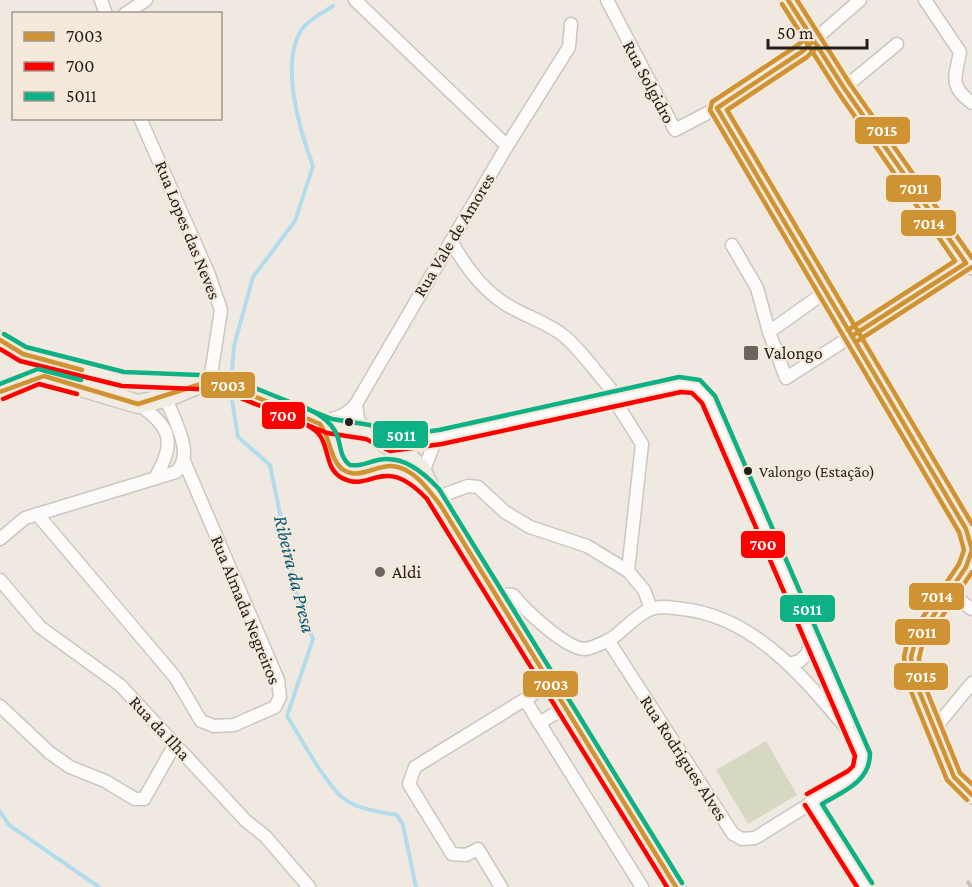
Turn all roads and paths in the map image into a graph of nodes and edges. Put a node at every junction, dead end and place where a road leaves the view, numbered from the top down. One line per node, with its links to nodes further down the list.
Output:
1 (146, 0): 7 (street)
2 (355, 0): 15 (street)
3 (607, 0): 13 (street, Rua Solgidro)
4 (788, 0): 9 (street)
5 (861, 0): 9 (street)
6 (925, 0): 12 (street)
7 (128, 12)
8 (572, 24): 15 (street, Rua Vale de Amores)
9 (813, 41): 11 (street); 13 (street)
10 (897, 44): 11 (street)
11 (844, 88): 18 (street)
12 (972, 103)
13 (717, 108): 19 (street)
14 (141, 120): 26 (street, Rua Lopes das Neves)
15 (507, 146): 16 (street, Rua Vale de Amores)
16 (450, 241): 29 (street); 31 (street, Rua Vale de Amores)
17 (732, 245): 20 (street)
18 (969, 265): 21 (street)
19 (825, 292): 20 (street); 21 (street)
20 (768, 332): 21 (street)
21 (852, 336): 46 (street)
22 (0, 340): 23 (main road)
23 (35, 358): 24 (main road); 25 (main road)
24 (38, 376): 27 (main road); 30 (main road)
25 (123, 379): 26 (main road); 28 (main road)
26 (210, 381): 28 (main road); 32 (main road)
27 (0, 392)
28 (166, 398): 30 (main road); 37 (street)
29 (613, 398): 34 (street); 44 (street); 50 (street, Rua Rodrigues Alves)
30 (138, 404): 40 (street)
31 (354, 406): 32 (street); 33 (street, Rua Vale de Amores); 33 (street)
32 (313, 419): 33 (main road)
33 (358, 437): 35 (street); 38 (main road); 38 (main road); 39 (main road)
34 (440, 437): 35 (street); 36 (street)
35 (420, 441): 36 (street)
36 (430, 452): 39 (street)
37 (184, 461): 40 (street); 42 (street, Rua Almada Negreiros)
38 (377, 468): 39 (street); 41 (main road)
39 (424, 470): 41 (main road)
40 (155, 478): 42 (street)
41 (434, 496): 44 (street); 47 (main road)
42 (37, 514): 43 (street)
43 (0, 539)
44 (628, 571): 48 (street)
45 (0, 580): 61 (street, Rua da Ilha)
46 (952, 588): 49 (street); 59 (street)
47 (496, 594): 51 (street); 54 (main road)
48 (651, 609): 51 (street); 52 (street)
49 (972, 609)
50 (810, 635): 52 (street); 60 (street, Rua Rodrigues Alves)
51 (608, 640): 63 (street, Rua Rodrigues Alves)
52 (788, 664): 60 (street)
53 (972, 683): 59 (street)
54 (550, 684): 55 (street); 57 (main road)
55 (525, 700): 58 (street); 65 (street)
56 (0, 706): 61 (street)
57 (565, 708): 58 (street); 67 (main road)
58 (539, 723): 66 (street)
59 (935, 728): 62 (street)
60 (853, 735): 63 (street, Rua Rodrigues Alves)
61 (175, 744): 64 (street, Rua da Ilha)
62 (972, 795)
63 (811, 801): 68 (street)
64 (309, 887)
65 (501, 887)
66 (642, 887)
67 (676, 887)
68 (866, 887)

